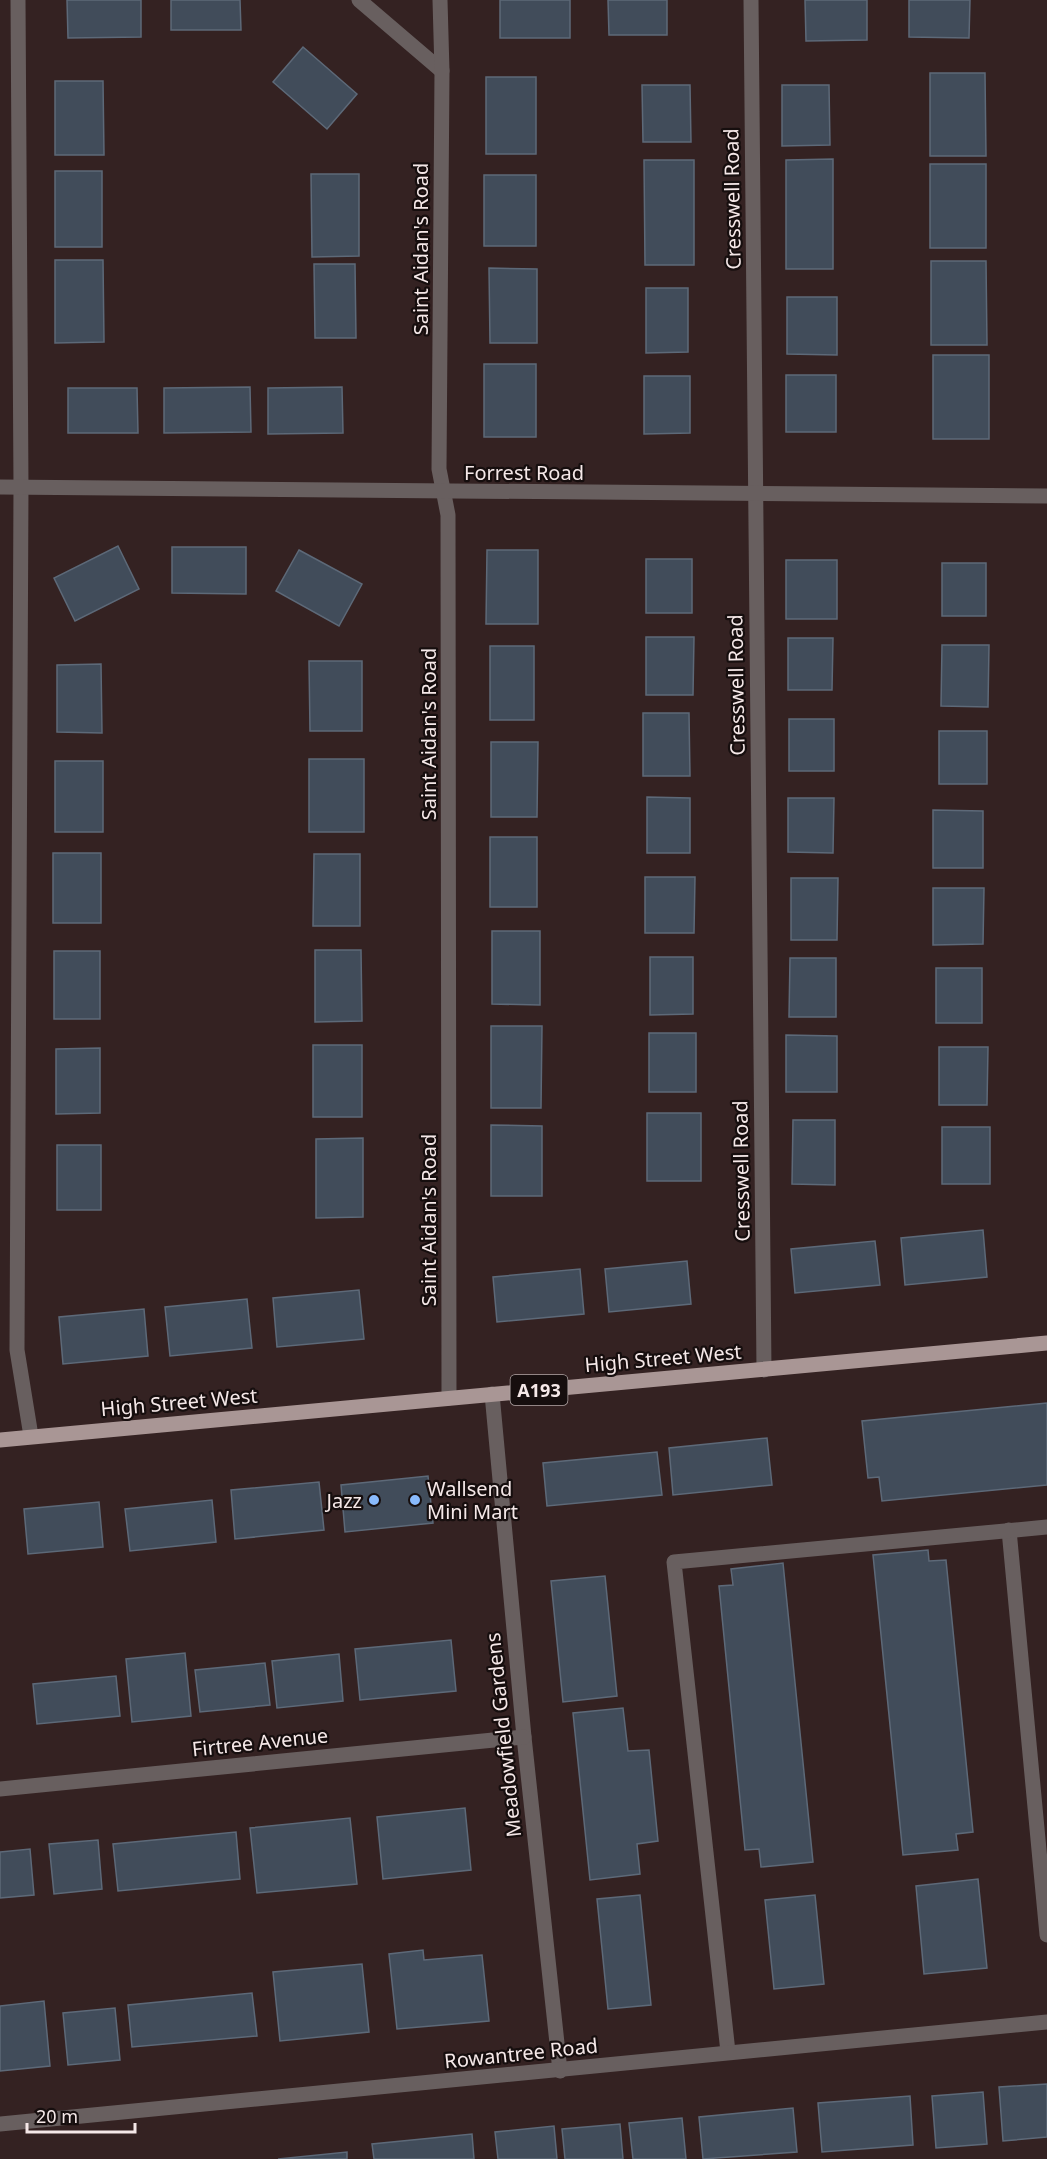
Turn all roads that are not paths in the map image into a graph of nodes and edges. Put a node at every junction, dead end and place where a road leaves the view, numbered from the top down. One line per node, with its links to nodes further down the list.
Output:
1 (18, 0): 6 (street)
2 (359, 0): 5 (street)
3 (440, 0): 5 (street, Saint Aidan's Road)
4 (751, 0): 9 (street, Cresswell Road)
5 (442, 71): 8 (street, Saint Aidan's Road)
6 (21, 486): 7 (street, Forrest Road); 8 (street, Forrest Road); 15 (street)
7 (0, 487)
8 (442, 493): 9 (street, Forrest Road); 14 (street, Saint Aidan's Road)
9 (755, 494): 10 (street, Forrest Road); 12 (street, Cresswell Road)
10 (1047, 496)
11 (1047, 1342): 12 (main road, High Street West / A193)
12 (764, 1370): 13 (main road, High Street West / A193)
13 (492, 1394): 14 (main road, High Street West / A193); 19 (street, Meadowfield Gardens)
14 (449, 1398): 15 (main road, High Street West / A193)
15 (31, 1436): 16 (main road, A193)
16 (0, 1440)
17 (1047, 1527): 18 (street)
18 (1009, 1530): 21 (street); 23 (street)
19 (524, 1737): 20 (street, Firtree Avenue); 24 (street, Meadowfield Gardens)
20 (0, 1789)
21 (1047, 1935)
22 (1047, 2022): 23 (street, Rowantree Road)
23 (728, 2052): 24 (street, Rowantree Road)
24 (560, 2071): 25 (street, Rowantree Road)
25 (0, 2124)

